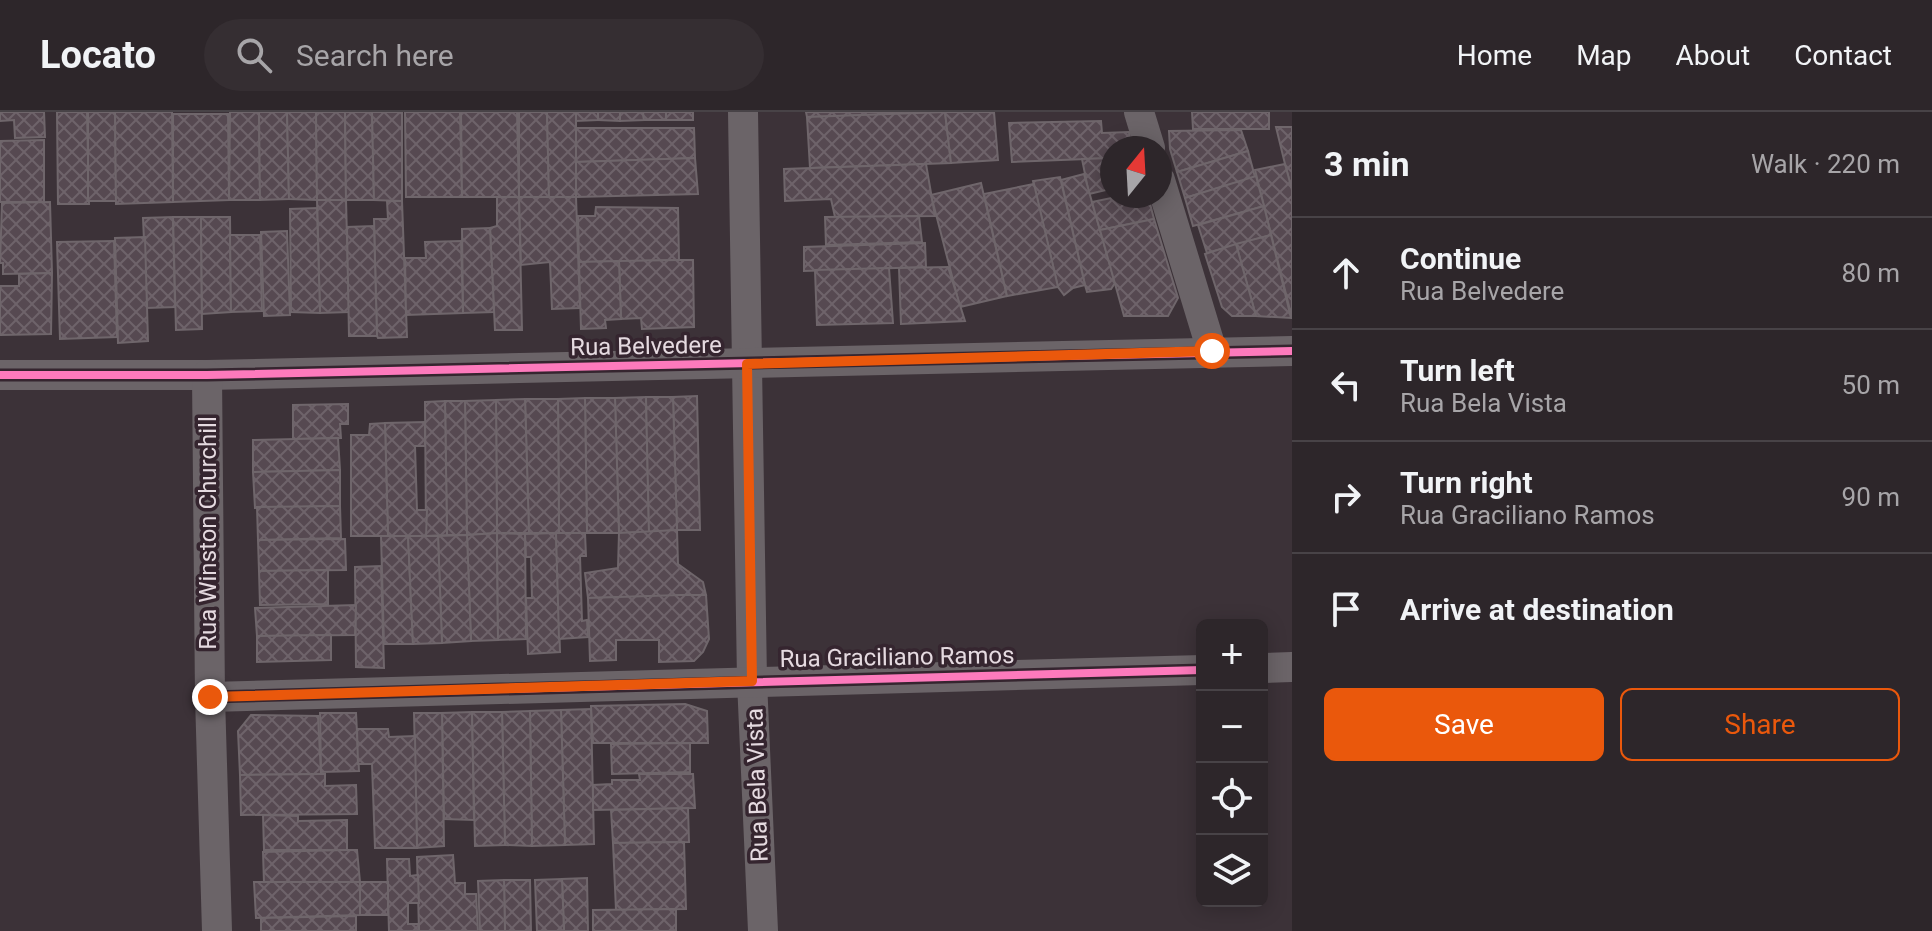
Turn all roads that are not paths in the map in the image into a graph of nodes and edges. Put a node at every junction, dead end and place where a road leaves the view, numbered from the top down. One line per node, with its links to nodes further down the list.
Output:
1 (743, 112): 7 (street, Rua Bela Vista)
2 (1139, 112): 3 (street)
3 (1146, 136)
4 (1169, 208): 5 (street)
5 (1212, 351): 6 (street, Rua Belvedere); 7 (street, Rua Belvedere)
6 (1292, 351)
7 (747, 364): 9 (street, Rua Belvedere); 13 (street, Rua Bela Vista)
8 (0, 375): 9 (street, Rua Belvedere)
9 (207, 375): 14 (street, Rua Winston Churchill)
10 (1292, 667): 11 (street)
11 (1268, 668)
12 (1196, 670): 13 (street, Rua Graciliano Ramos)
13 (752, 681): 14 (street, Rua Graciliano Ramos); 16 (street, Rua Bela Vista)
14 (210, 697): 15 (street, Rua Winston Churchill)
15 (217, 931)
16 (763, 931)

